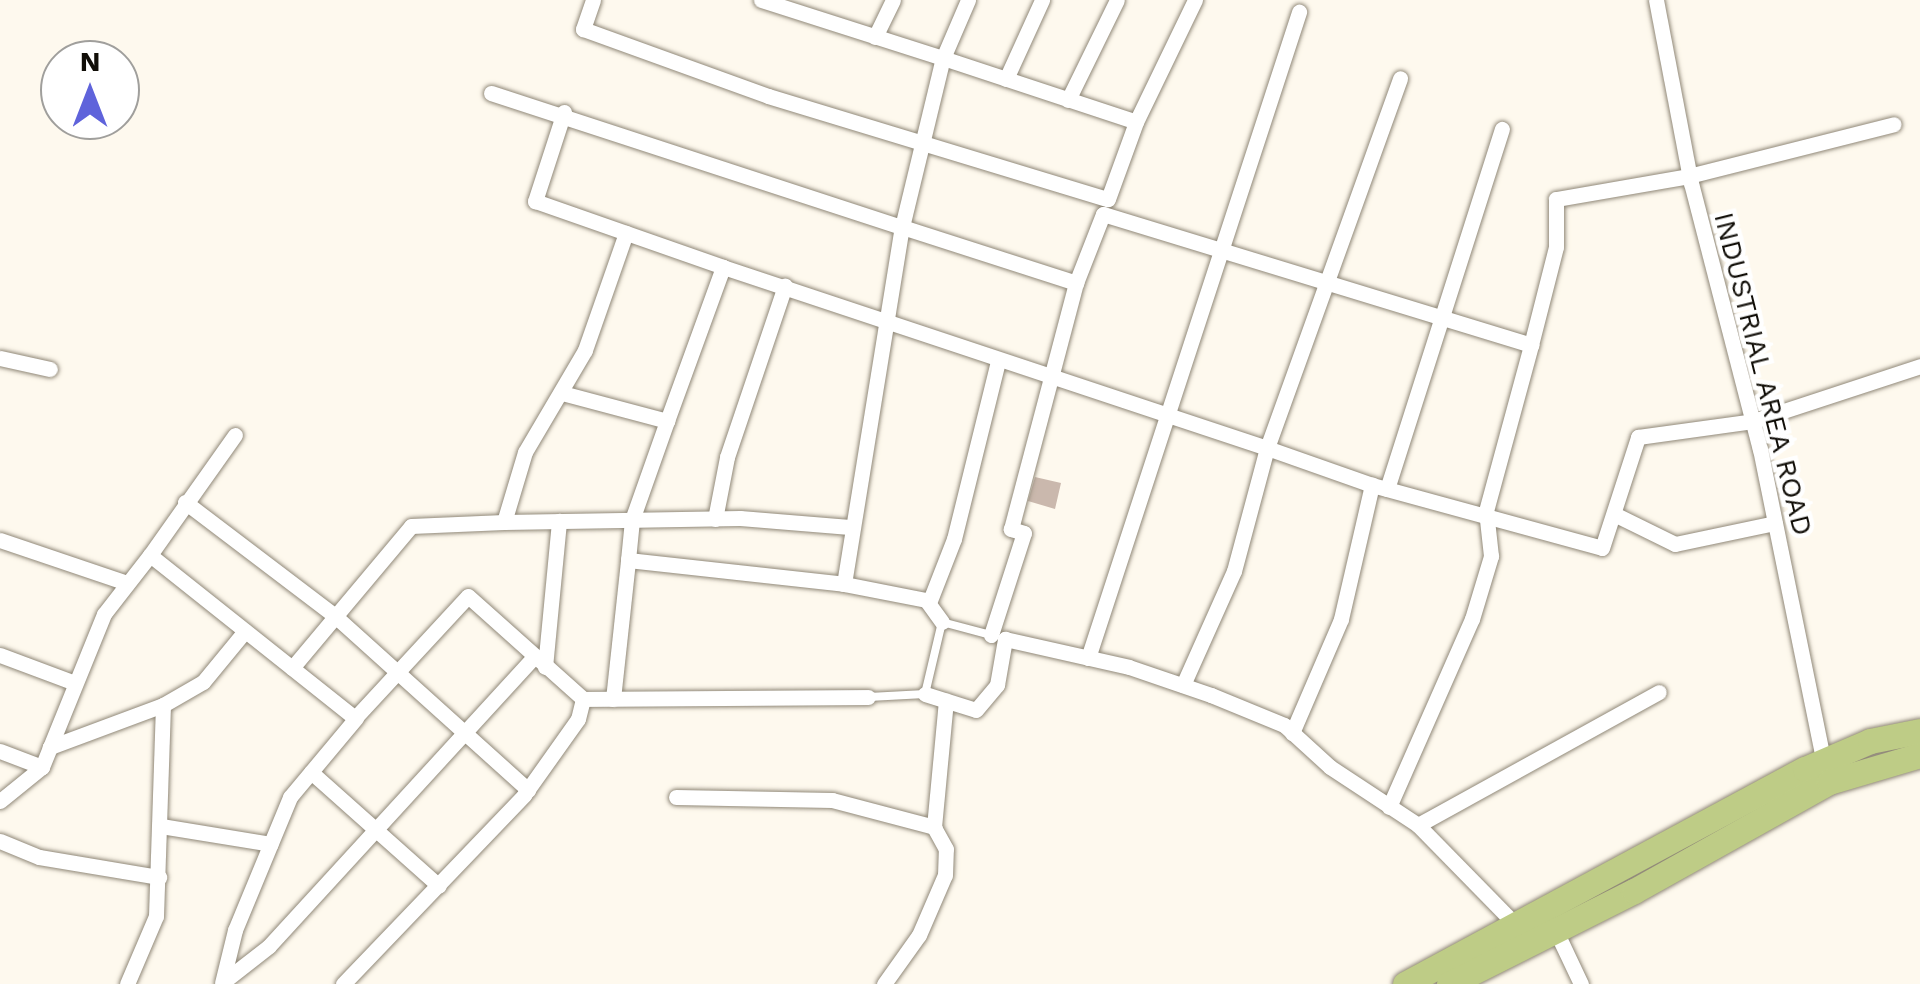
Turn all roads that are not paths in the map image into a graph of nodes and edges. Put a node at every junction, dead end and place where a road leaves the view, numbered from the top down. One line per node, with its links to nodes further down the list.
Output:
1 (592, 0): 22 (street)
2 (761, 0): 11 (street)
3 (820, 0): 11 (street)
4 (893, 0): 12 (street)
5 (968, 0): 13 (street)
6 (1042, 0): 15 (street)
7 (1117, 0): 17 (street)
8 (1195, 0): 19 (street)
9 (1656, 0): 23 (street, INDUSTRIAL AREA ROAD)
10 (1298, 12): 27 (street)
11 (813, 17): 12 (street)
12 (875, 37): 13 (street)
13 (944, 58): 15 (street); 22 (street)
14 (1400, 78): 30 (street)
15 (1006, 79): 17 (street)
16 (491, 93): 18 (street)
17 (1068, 100): 19 (street)
18 (564, 112): 25 (street); 26 (street)
19 (1136, 122): 24 (street)
20 (1894, 124): 23 (street)
21 (1502, 129): 33 (street)
22 (920, 139): 24 (street); 25 (street)
23 (1689, 176): 34 (street); 43 (street, INDUSTRIAL AREA ROAD)
24 (1106, 206): 27 (street); 29 (street)
25 (902, 227): 29 (street); 32 (street)
26 (626, 233): 28 (street); 40 (street)
27 (1218, 250): 30 (street); 41 (street)
28 (723, 268): 31 (street); 42 (street)
29 (1076, 282): 39 (street)
30 (1325, 283): 33 (street); 45 (street)
31 (785, 286): 32 (street); 50 (street)
32 (888, 318): 36 (street); 55 (street)
33 (1443, 323): 34 (street); 46 (street)
34 (1531, 345): 48 (street)
35 (0, 358): 38 (street)
36 (998, 360): 39 (street); 61 (street)
37 (1920, 366): 43 (street)
38 (50, 369)
39 (1052, 378): 41 (street); 65 (street)
40 (562, 393): 42 (street); 53 (street)
41 (1163, 414): 45 (street); 67 (street)
42 (668, 421): 51 (street)
43 (1753, 421): 49 (street); 54 (street, INDUSTRIAL AREA ROAD)
44 (235, 435): 47 (street)
45 (1267, 448): 46 (street); 72 (street)
46 (1379, 487): 48 (street); 83 (street)
47 (184, 502): 57 (street); 62 (street)
48 (1486, 512): 49 (street); 93 (street)
49 (1614, 514): 54 (street)
50 (716, 519): 51 (street); 55 (street)
51 (632, 520): 52 (street); 58 (street)
52 (560, 521): 53 (street); 68 (street)
53 (504, 522): 62 (street)
54 (1775, 523): 88 (street, INDUSTRIAL AREA ROAD)
55 (850, 527): 60 (street)
56 (0, 540): 59 (street)
57 (150, 555): 59 (street); 64 (street)
58 (628, 560): 60 (street); 77 (street)
59 (127, 583): 71 (street)
60 (844, 584): 61 (street)
61 (928, 603): 63 (street)
62 (335, 616): 69 (street); 70 (street)
63 (942, 622): 65 (lane); 74 (lane)
64 (245, 630): 69 (street); 79 (street)
65 (998, 637): 67 (street); 78 (street)
66 (0, 655): 71 (street)
67 (1088, 658): 72 (street)
68 (540, 662): 70 (street); 76 (street); 81 (street)
69 (292, 668): 80 (street)
70 (398, 672): 80 (street); 81 (street)
71 (75, 682): 84 (street)
72 (1183, 685): 83 (street)
73 (1660, 692): 94 (street)
74 (925, 694): 75 (lane); 78 (street)
75 (868, 697): 77 (street)
76 (582, 699): 77 (street); 90 (street)
77 (612, 699)
78 (946, 700): 97 (street)
79 (163, 705): 84 (street); 95 (street)
80 (356, 718): 89 (street)
81 (464, 730): 90 (street); 96 (street)
82 (1920, 731): 88 (main road)
83 (1292, 733): 93 (street)
84 (50, 747): 87 (street)
85 (0, 751): 87 (street)
86 (1920, 755): 88 (main road)
87 (42, 767): 92 (street)
88 (1826, 771): 102 (main road); 103 (main road)
89 (311, 772): 96 (street); 99 (street)
90 (528, 790): 101 (street)
91 (676, 797): 97 (street)
92 (0, 801)
93 (1389, 806): 94 (street)
94 (1418, 825): 103 (street)
95 (162, 826): 99 (street); 100 (street)
96 (372, 826): 101 (street); 105 (street)
97 (934, 827): 108 (street)
98 (0, 840): 100 (street)
99 (271, 844): 105 (street)
100 (158, 877): 106 (street)
101 (438, 886): 107 (street)
102 (1555, 929): 103 (main road); 110 (street)
103 (1522, 932): 104 (main road); 109 (main road)
104 (1416, 981)
105 (222, 983)
106 (127, 984)
107 (343, 984)
108 (884, 984)
109 (1449, 984)
110 (1581, 984)

